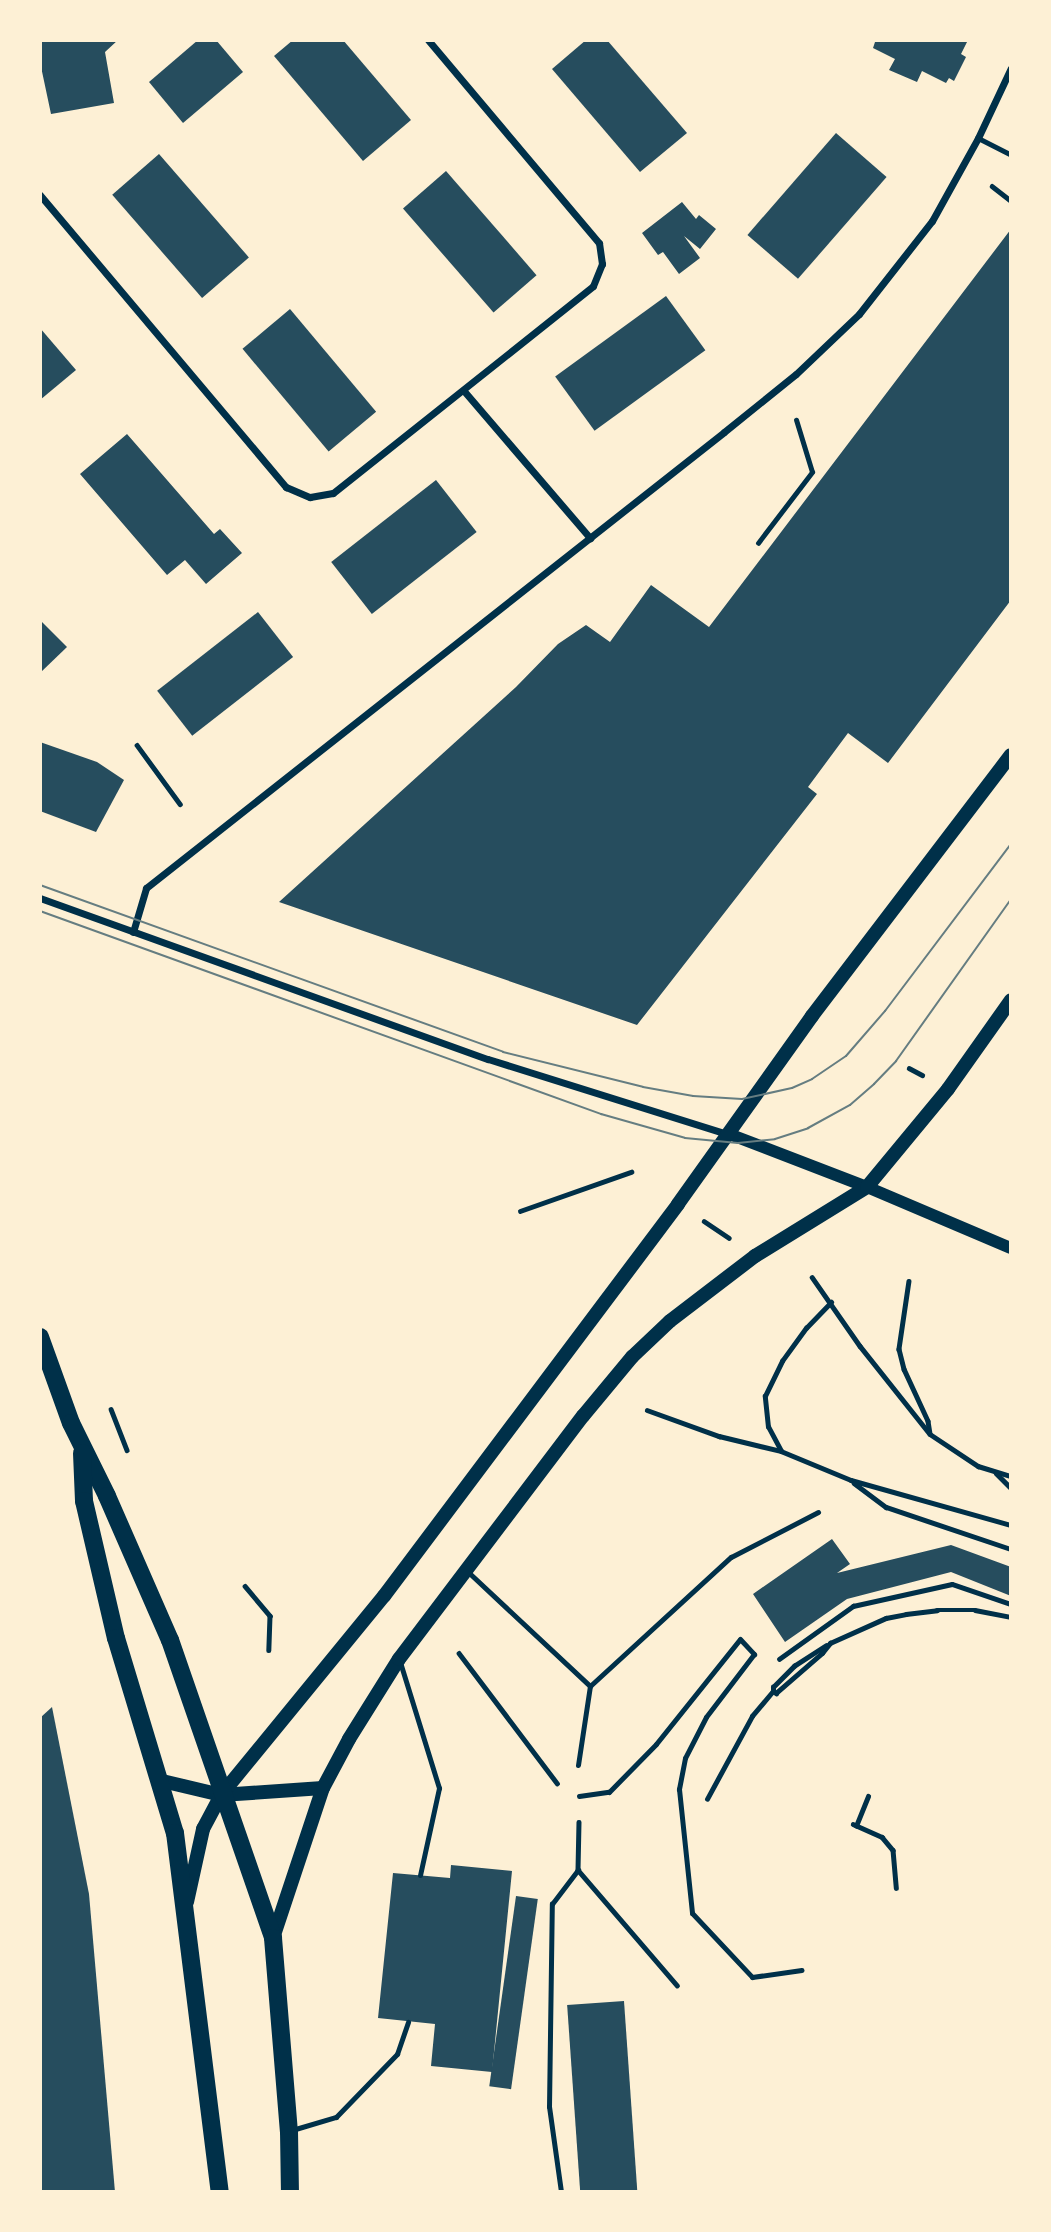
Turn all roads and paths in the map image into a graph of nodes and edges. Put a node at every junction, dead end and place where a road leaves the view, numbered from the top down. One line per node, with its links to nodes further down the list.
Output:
1 (428, 40): 8 (street)
2 (1011, 68): 3 (street)
3 (978, 138): 4 (lane); 10 (street)
4 (1011, 155)
5 (992, 186): 7 (path)
6 (40, 195): 8 (street)
7 (1011, 201)
8 (464, 391): 10 (street)
9 (796, 420): 11 (path)
10 (590, 538): 16 (street)
11 (758, 543)
12 (137, 745): 14 (path)
13 (1011, 755): 18 (main road)
14 (180, 804)
15 (40, 898): 16 (street)
16 (133, 932): 18 (street)
17 (1011, 1000): 20 (main road)
18 (729, 1134): 20 (street); 58 (main road)
19 (631, 1172): 21 (path)
20 (867, 1187): 24 (street); 44 (main road)
21 (520, 1211)
22 (698, 1217): 23 (path)
23 (738, 1244)
24 (1011, 1248)
25 (812, 1277): 27 (path)
26 (909, 1281): 30 (path)
27 (831, 1302): 29 (path); 36 (path)
28 (40, 1337): 34 (main road)
29 (900, 1395): 30 (path); 33 (path)
30 (916, 1395): 33 (path)
31 (111, 1409): 35 (path)
32 (647, 1410): 36 (path)
33 (930, 1434): 37 (path)
34 (82, 1446): 56 (main road); 58 (main road)
35 (127, 1450)
36 (781, 1451): 39 (path)
37 (995, 1472): 38 (path); 40 (path)
38 (1011, 1476)
39 (851, 1480): 42 (path); 43 (path)
40 (1011, 1488)
41 (818, 1512): 53 (lane)
42 (1011, 1525)
43 (1011, 1549)
44 (466, 1570): 51 (main road); 53 (lane)
45 (245, 1586): 49 (path)
46 (1011, 1604): 52 (path)
47 (1011, 1618): 48 (path)
48 (830, 1643): 54 (path); 54 (path)
49 (269, 1650)
50 (459, 1653): 59 (path)
51 (399, 1659): 57 (main road); 63 (lane)
52 (768, 1667)
53 (590, 1686): 55 (lane)
54 (773, 1690): 61 (path)
55 (578, 1765)
56 (158, 1780): 58 (main road); 65 (main road)
57 (323, 1788): 58 (main road); 66 (main road)
58 (221, 1795): 65 (main road); 66 (main road)
59 (579, 1796): 62 (path); 67 (lane)
60 (868, 1796): 64 (path)
61 (706, 1800)
62 (578, 1870): 68 (path); 73 (path)
63 (420, 1875)
64 (896, 1888)
65 (186, 1907): 71 (main road)
66 (273, 1938): 70 (main road)
67 (802, 1970)
68 (677, 1984)
69 (408, 2022): 70 (lane)
70 (289, 2131): 72 (main road)
71 (220, 2192)
72 (290, 2192)
73 (561, 2192)

